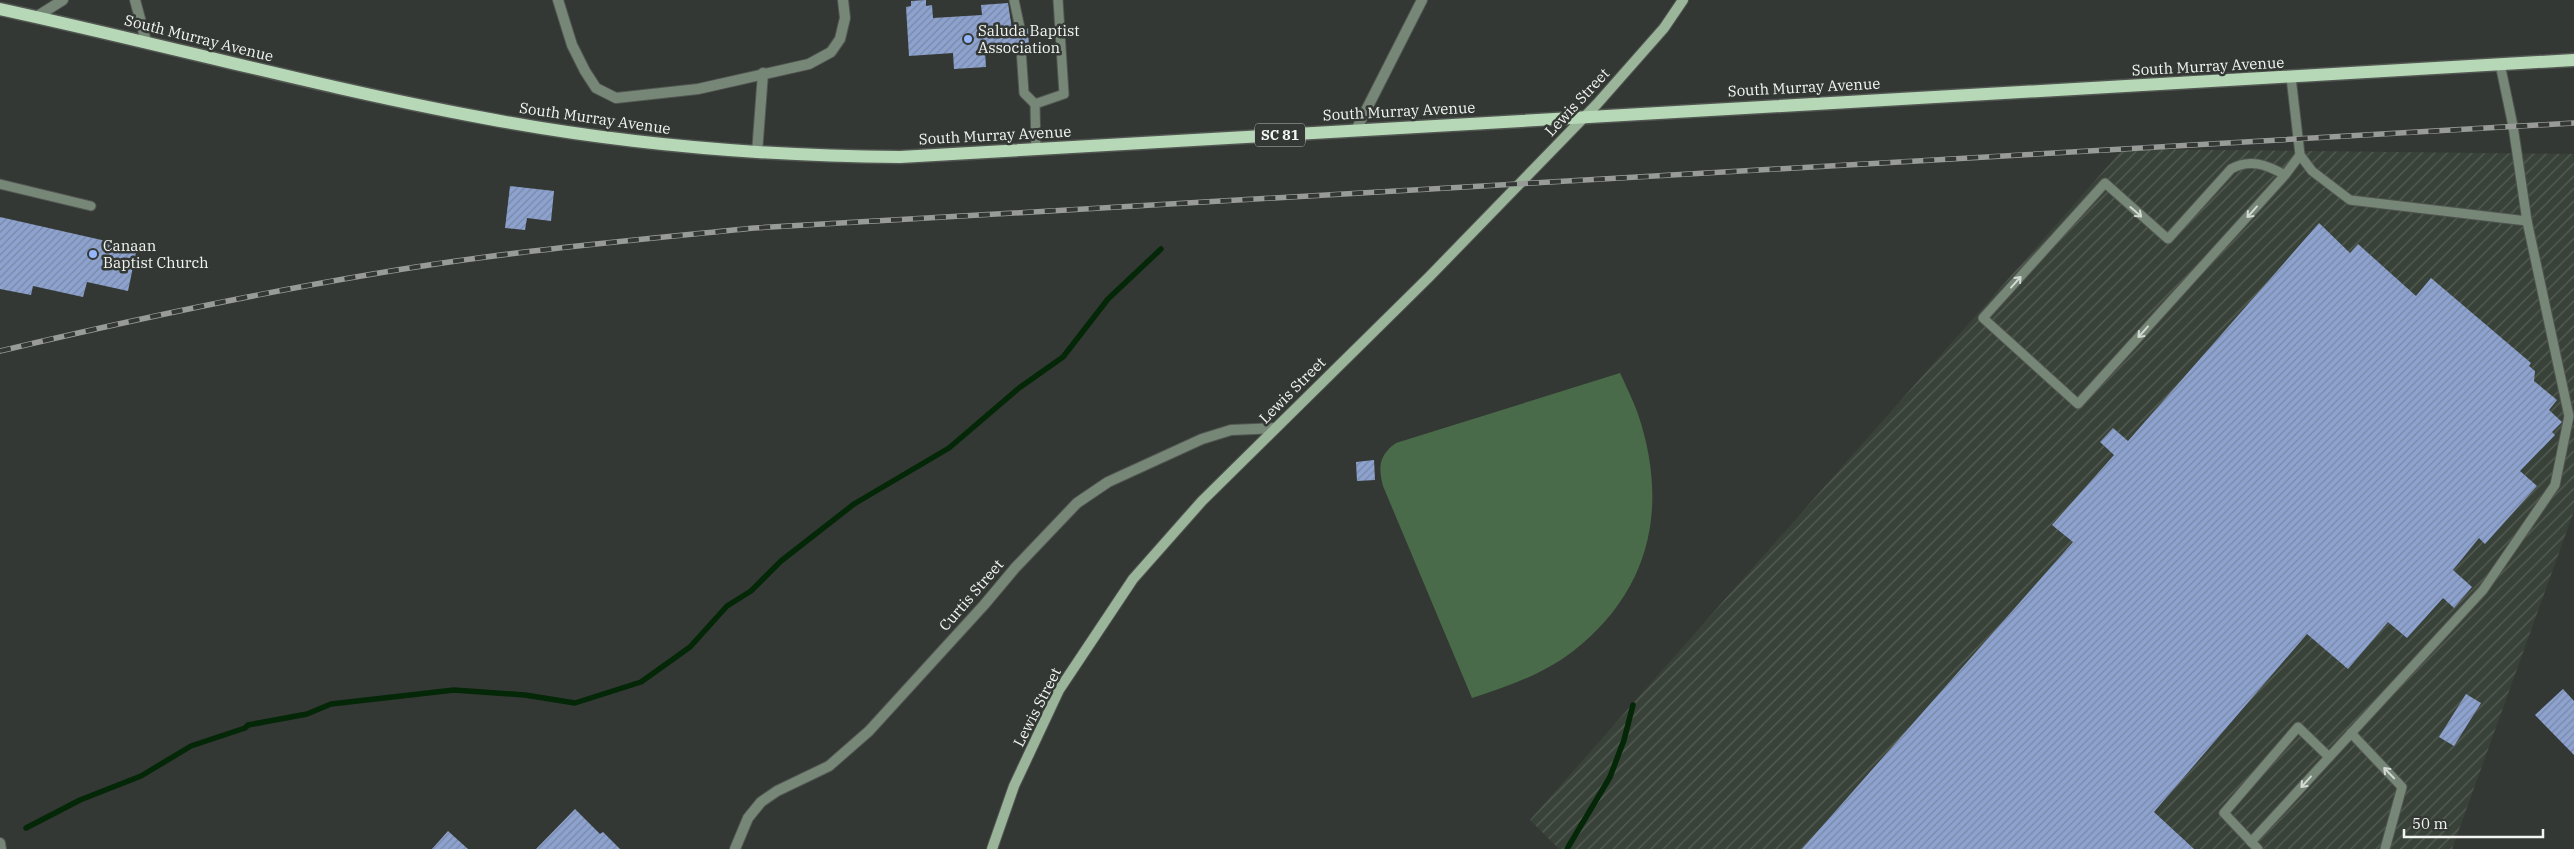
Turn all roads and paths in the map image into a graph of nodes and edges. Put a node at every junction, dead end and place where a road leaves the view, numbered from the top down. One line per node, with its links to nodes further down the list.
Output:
1 (63, 0): 10 (street)
2 (135, 0): 12 (street)
3 (558, 0): 16 (street)
4 (843, 0): 16 (street)
5 (1014, 0): 11 (lane)
6 (1058, 0): 18 (lane)
7 (1422, 0): 20 (street)
8 (1683, 0): 19 (street, Lewis Street)
9 (0, 9): 10 (main road, South Murray Avenue / SC 81)
10 (36, 17): 12 (main road, South Murray Avenue / SC 81)
11 (1020, 28)
12 (146, 41): 22 (main road, South Murray Avenue / SC 81)
13 (1021, 49): 18 (lane)
14 (2574, 60): 15 (main road, South Murray Avenue / SC 81)
15 (2500, 64): 17 (main road, South Murray Avenue / SC 81); 27 (lane)
16 (763, 72): 22 (street)
17 (2291, 77): 19 (main road, South Murray Avenue / SC 81); 23 (lane)
18 (1035, 104): 21 (lane)
19 (1585, 116): 20 (main road, South Murray Avenue / SC 81); 28 (street, Lewis Street)
20 (1356, 130): 21 (main road, South Murray Avenue / SC 81)
21 (1036, 149): 22 (main road, South Murray Avenue / SC 81)
22 (757, 153)
23 (2300, 155): 24 (lane); 27 (lane)
24 (2285, 175): 24 (lane, one-way to 24)
25 (0, 184): 26 (lane)
26 (91, 206)
27 (2527, 221): 29 (lane)
28 (1275, 428): 34 (street, Curtis Street); 35 (street, Lewis Street)
29 (2351, 733): 30 (lane); 36 (lane, one-way to 29)
30 (2328, 757): 32 (lane, one-way to 32); 32 (lane)
31 (0, 843): 33 (street)
32 (2255, 846)
33 (1, 849)
34 (735, 849)
35 (992, 849)
36 (2385, 849)

